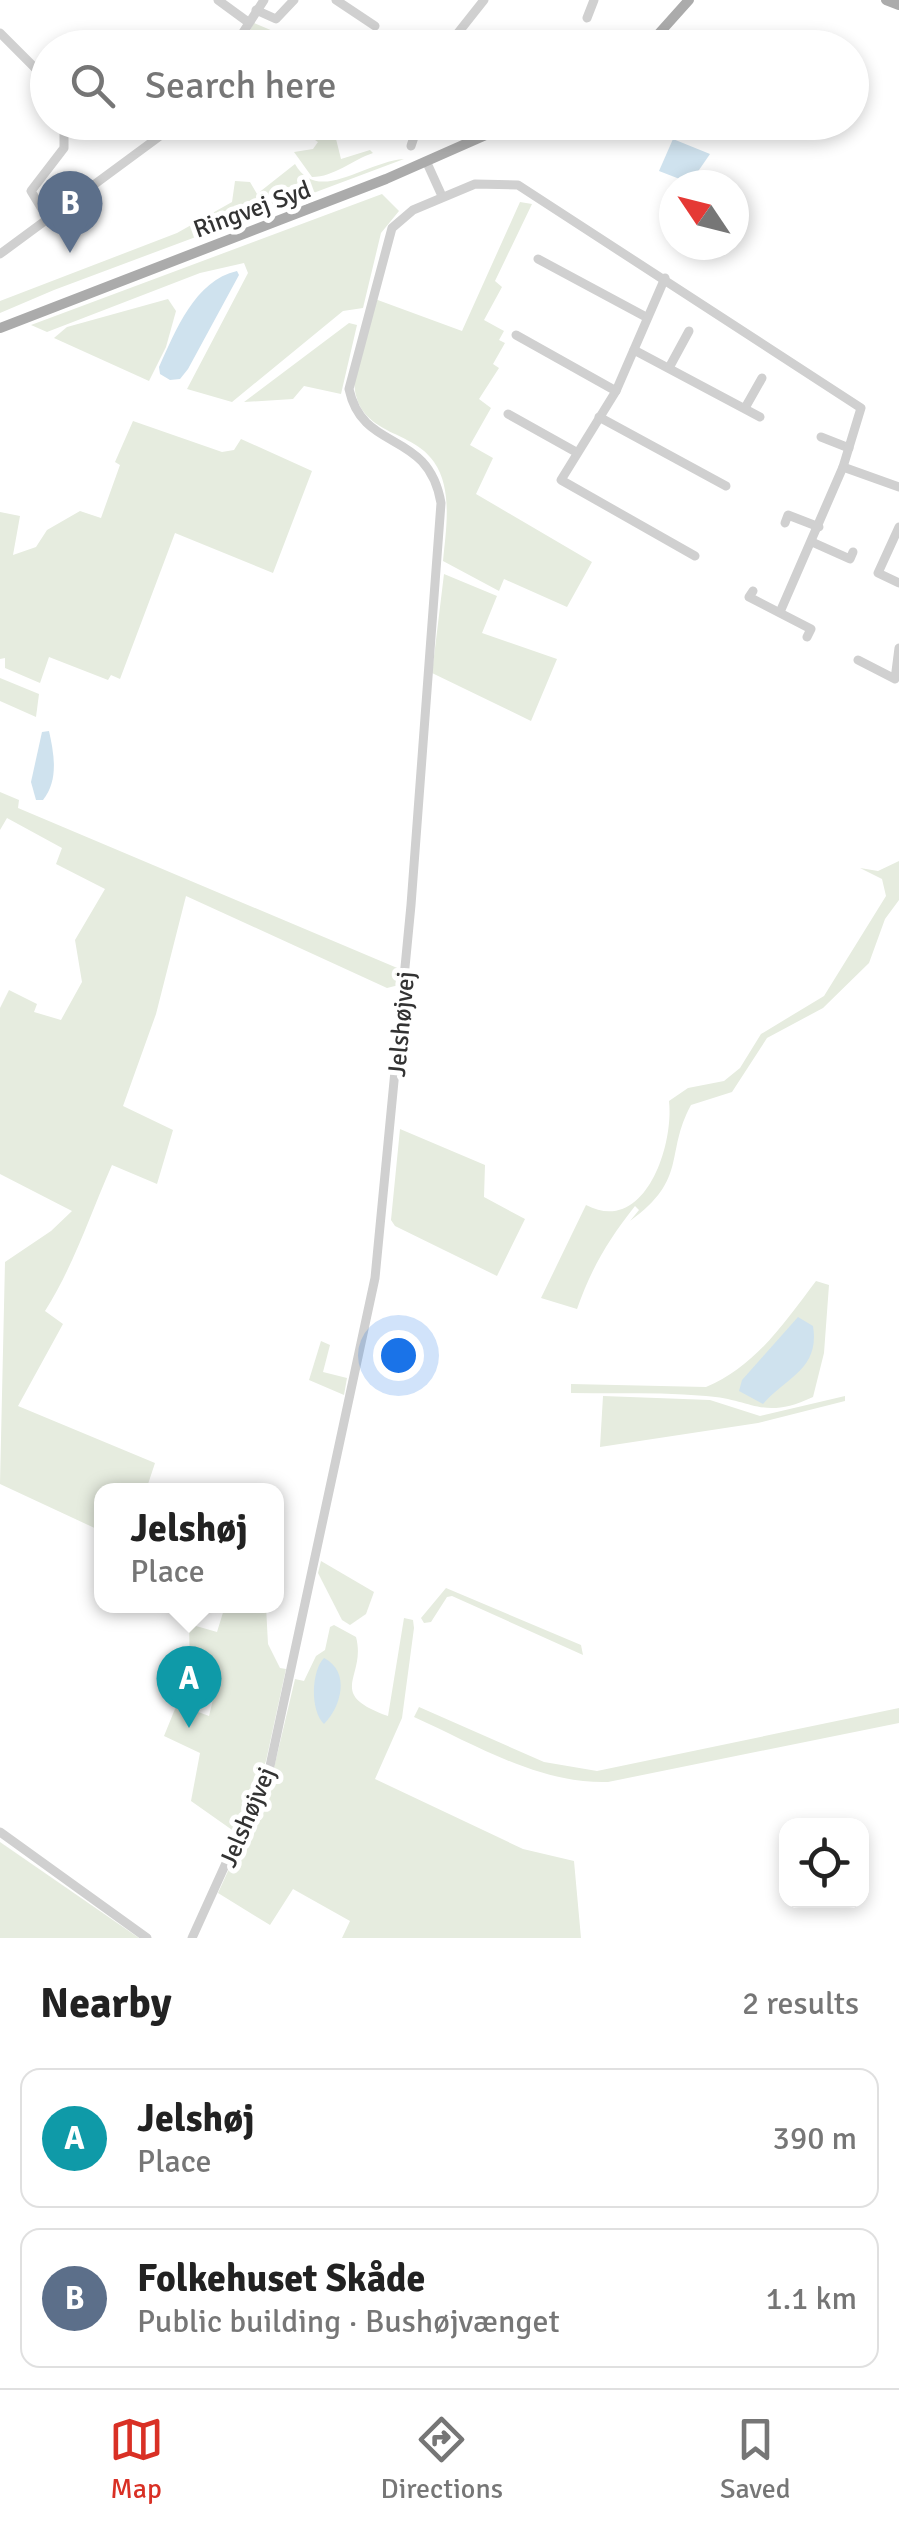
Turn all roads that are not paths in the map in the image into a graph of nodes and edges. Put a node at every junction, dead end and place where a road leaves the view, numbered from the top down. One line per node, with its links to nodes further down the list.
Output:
1 (218, 0): 12 (street)
2 (264, 0): 10 (street)
3 (294, 0): 10 (street)
4 (336, 0): 13 (street)
5 (484, 0): 15 (street)
6 (594, 0): 11 (street)
7 (689, 0): 16 (main road)
8 (886, 0): 9 (main road)
9 (899, 5)
10 (256, 10): 12 (street)
11 (586, 18)
12 (248, 22): 14 (street)
13 (374, 26)
14 (243, 30)
15 (460, 30)
16 (662, 30)
17 (0, 32): 18 (street)
18 (30, 63)
19 (64, 140): 26 (street)
20 (154, 140): 26 (street)
21 (413, 140): 23 (street)
22 (475, 140): 24 (main road, Ringvej Syd)
23 (411, 146)
24 (427, 162): 25 (street); 31 (main road, Ringvej Syd)
25 (442, 196): 29 (street, Jelshøjvej); 63 (street, Jelshøjvej)
26 (48, 219): 27 (street)
27 (0, 256)
28 (538, 259): 30 (street)
29 (665, 278): 30 (street); 43 (street, Jelshøjvej)
30 (646, 317): 34 (street)
31 (0, 328)
32 (689, 331): 35 (street)
33 (516, 335): 37 (street)
34 (634, 350): 35 (street); 37 (street)
35 (670, 366): 38 (street)
36 (762, 378): 38 (street)
37 (616, 391): 40 (street)
38 (745, 408): 41 (street)
39 (508, 414): 44 (street)
40 (599, 417): 44 (street); 46 (street)
41 (760, 417)
42 (821, 436): 43 (street)
43 (850, 448): 45 (street)
44 (576, 452): 53 (street)
45 (842, 467): 47 (street); 49 (street)
46 (726, 486)
47 (899, 488)
48 (785, 523): 49 (street)
49 (818, 527): 51 (street)
50 (899, 527): 54 (street)
51 (812, 542): 52 (street); 56 (street)
52 (854, 552)
53 (695, 556)
54 (899, 584)
55 (753, 590): 56 (street)
56 (780, 612): 57 (street)
57 (807, 636)
58 (899, 648): 60 (street)
59 (858, 660): 60 (street)
60 (897, 673)
61 (0, 1832): 62 (street)
62 (148, 1938)
63 (192, 1938)

